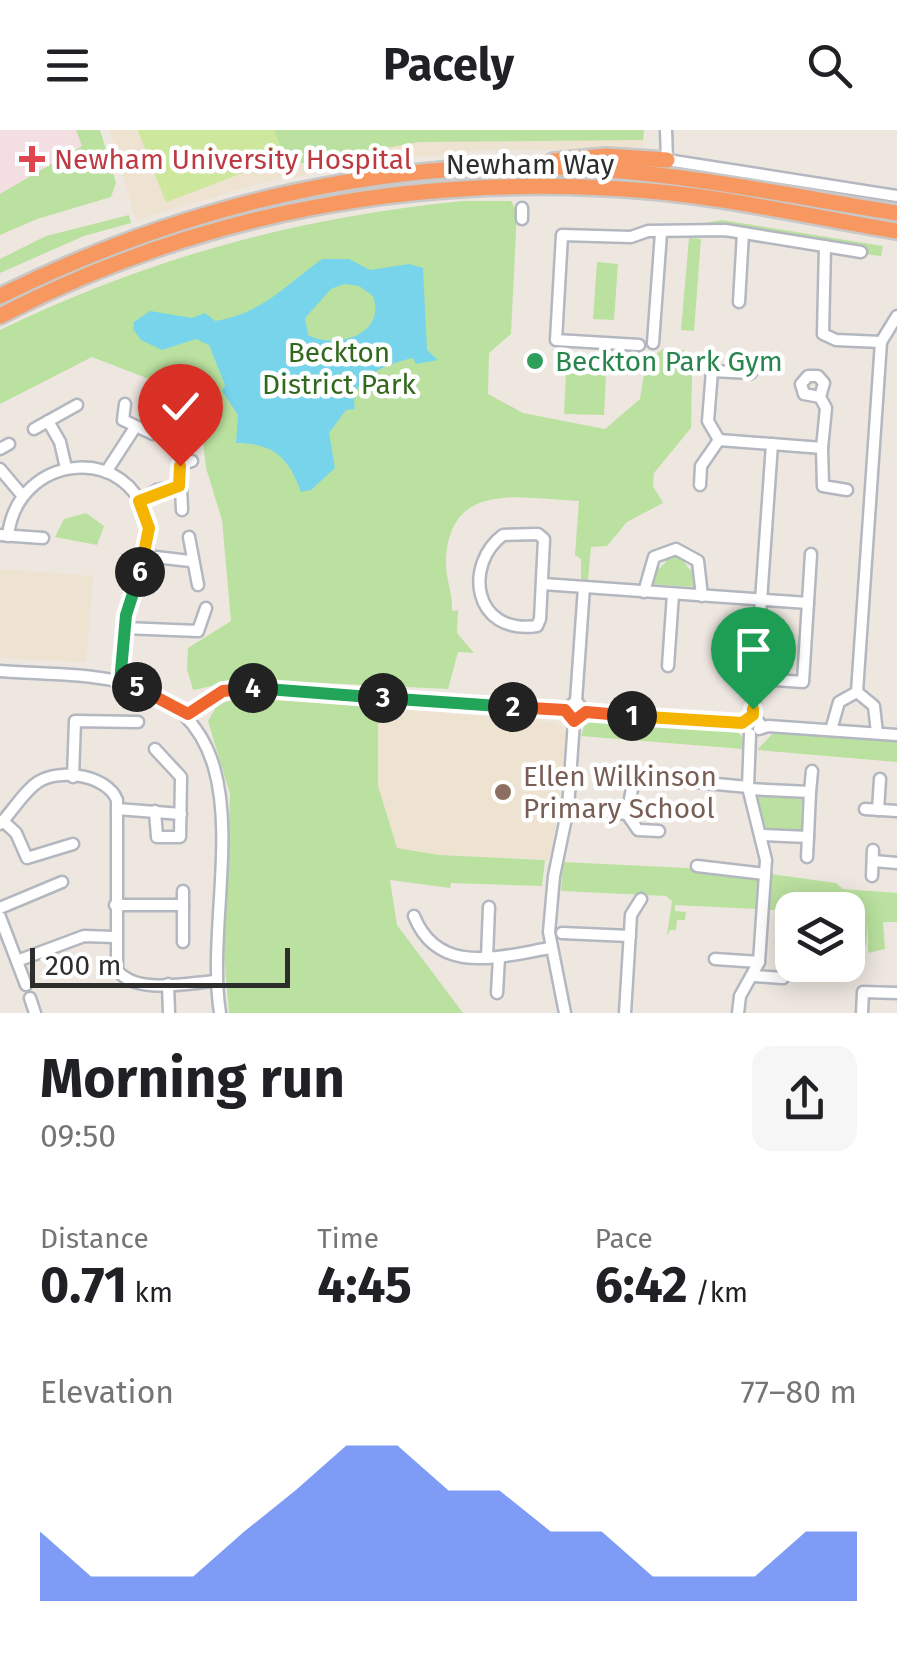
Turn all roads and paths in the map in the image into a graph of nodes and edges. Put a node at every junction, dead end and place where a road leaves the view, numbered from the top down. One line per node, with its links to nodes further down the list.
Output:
1 (666, 130): 2 (street)
2 (667, 160): 3 (highway); 4 (street)
3 (535, 167): 5 (highway, Newham Way); 11 (highway, Newham Way)
4 (897, 196)
5 (897, 213)
6 (897, 231): 13 (highway, Newham Way)
7 (743, 232): 8 (street); 9 (street); 12 (street)
8 (661, 234): 16 (street); 17 (street)
9 (826, 246): 10 (street); 15 (street)
10 (861, 252)
11 (0, 296)
12 (739, 302)
13 (0, 316)
14 (897, 316): 15 (street)
15 (882, 342): 59 (street)
16 (653, 343)
17 (639, 345)
18 (752, 373): 26 (street)
19 (820, 396): 28 (street)
20 (125, 404): 24 (street)
21 (78, 406): 22 (street)
22 (48, 422): 23 (street); 30 (street)
23 (34, 429)
24 (134, 429): 25 (street); 32 (street)
25 (153, 434)
26 (719, 440): 27 (street); 34 (street)
27 (772, 444): 28 (street); 51 (street)
28 (822, 448): 35 (street)
29 (192, 461): 33 (street)
30 (66, 468): 32 (street); 36 (street)
31 (0, 470): 36 (street)
32 (106, 472): 37 (street)
33 (179, 486): 37 (street); 38 (street)
34 (700, 486)
35 (847, 490)
36 (22, 495): 39 (street)
37 (139, 501): 43 (street)
38 (182, 510)
39 (4, 536): 41 (street)
40 (189, 536): 44 (street)
41 (43, 538)
42 (812, 554): 52 (street)
43 (146, 556): 44 (street); 54 (street)
44 (190, 561): 46 (street)
45 (543, 584): 45 (street); 47 (street)
46 (198, 585)
47 (584, 587): 48 (street); 60 (street)
48 (644, 592): 49 (street); 50 (street)
49 (673, 594): 50 (street); 55 (street)
50 (702, 596): 51 (street)
51 (761, 600): 52 (street); 64 (street)
52 (808, 604): 57 (street)
53 (206, 608): 54 (street)
54 (124, 628): 58 (street)
55 (668, 666)
56 (0, 670): 58 (street)
57 (774, 680)
58 (120, 682): 63 (street)
59 (857, 692): 68 (street); 69 (street)
60 (576, 701): 61 (street); 62 (street)
61 (565, 710): 63 (street); 65 (street)
62 (586, 712): 65 (street); 67 (street)
63 (188, 714): 116 (street)
64 (757, 720): 67 (street); 68 (street); 70 (street)
65 (574, 721): 80 (street)
66 (138, 722): 74 (street)
67 (742, 723): 70 (street)
68 (831, 730): 69 (street)
69 (877, 733): 71 (street)
70 (750, 734): 78 (street)
71 (897, 735)
72 (156, 749): 84 (street)
73 (812, 770): 79 (street)
74 (73, 777): 81 (street); 86 (street)
75 (880, 779): 83 (street)
76 (634, 780): 85 (street)
77 (685, 782): 78 (street)
78 (748, 788): 79 (street); 88 (street)
79 (810, 792): 89 (street)
80 (568, 808): 85 (street); 109 (street)
81 (117, 810): 82 (street); 99 (street)
82 (155, 810): 84 (street); 84 (street)
83 (897, 811)
84 (181, 814)
85 (627, 814): 87 (street)
86 (2, 822): 90 (street)
87 (658, 831)
88 (762, 835): 89 (street); 94 (street)
89 (808, 837): 91 (street)
90 (67, 841)
91 (806, 858)
92 (897, 863): 95 (street)
93 (696, 866): 94 (street)
94 (765, 874): 113 (street)
95 (872, 876)
96 (62, 882): 102 (street)
97 (183, 891): 100 (street)
98 (641, 899): 106 (street)
99 (115, 904): 100 (street); 107 (street)
100 (183, 905): 108 (street)
101 (488, 906): 110 (street)
102 (0, 908)
103 (0, 916): 112 (street)
104 (414, 916): 110 (street)
105 (562, 933): 106 (street)
106 (630, 936): 128 (street)
107 (114, 937): 112 (street); 118 (street)
108 (183, 942)
109 (550, 948): 110 (street); 127 (street)
110 (493, 957): 122 (street)
111 (715, 960): 113 (street)
112 (17, 961): 119 (street)
113 (759, 962): 114 (street)
114 (755, 976): 115 (street); 129 (street)
115 (775, 977)
116 (215, 981): 118 (street); 126 (street)
117 (864, 982): 120 (street)
118 (168, 984): 125 (street)
119 (26, 986)
120 (863, 992): 121 (street); 130 (street)
121 (897, 992)
122 (497, 993)
123 (30, 998): 124 (street)
124 (35, 1013)
125 (169, 1013)
126 (220, 1013)
127 (565, 1013)
128 (625, 1013)
129 (738, 1013)
130 (862, 1013)

